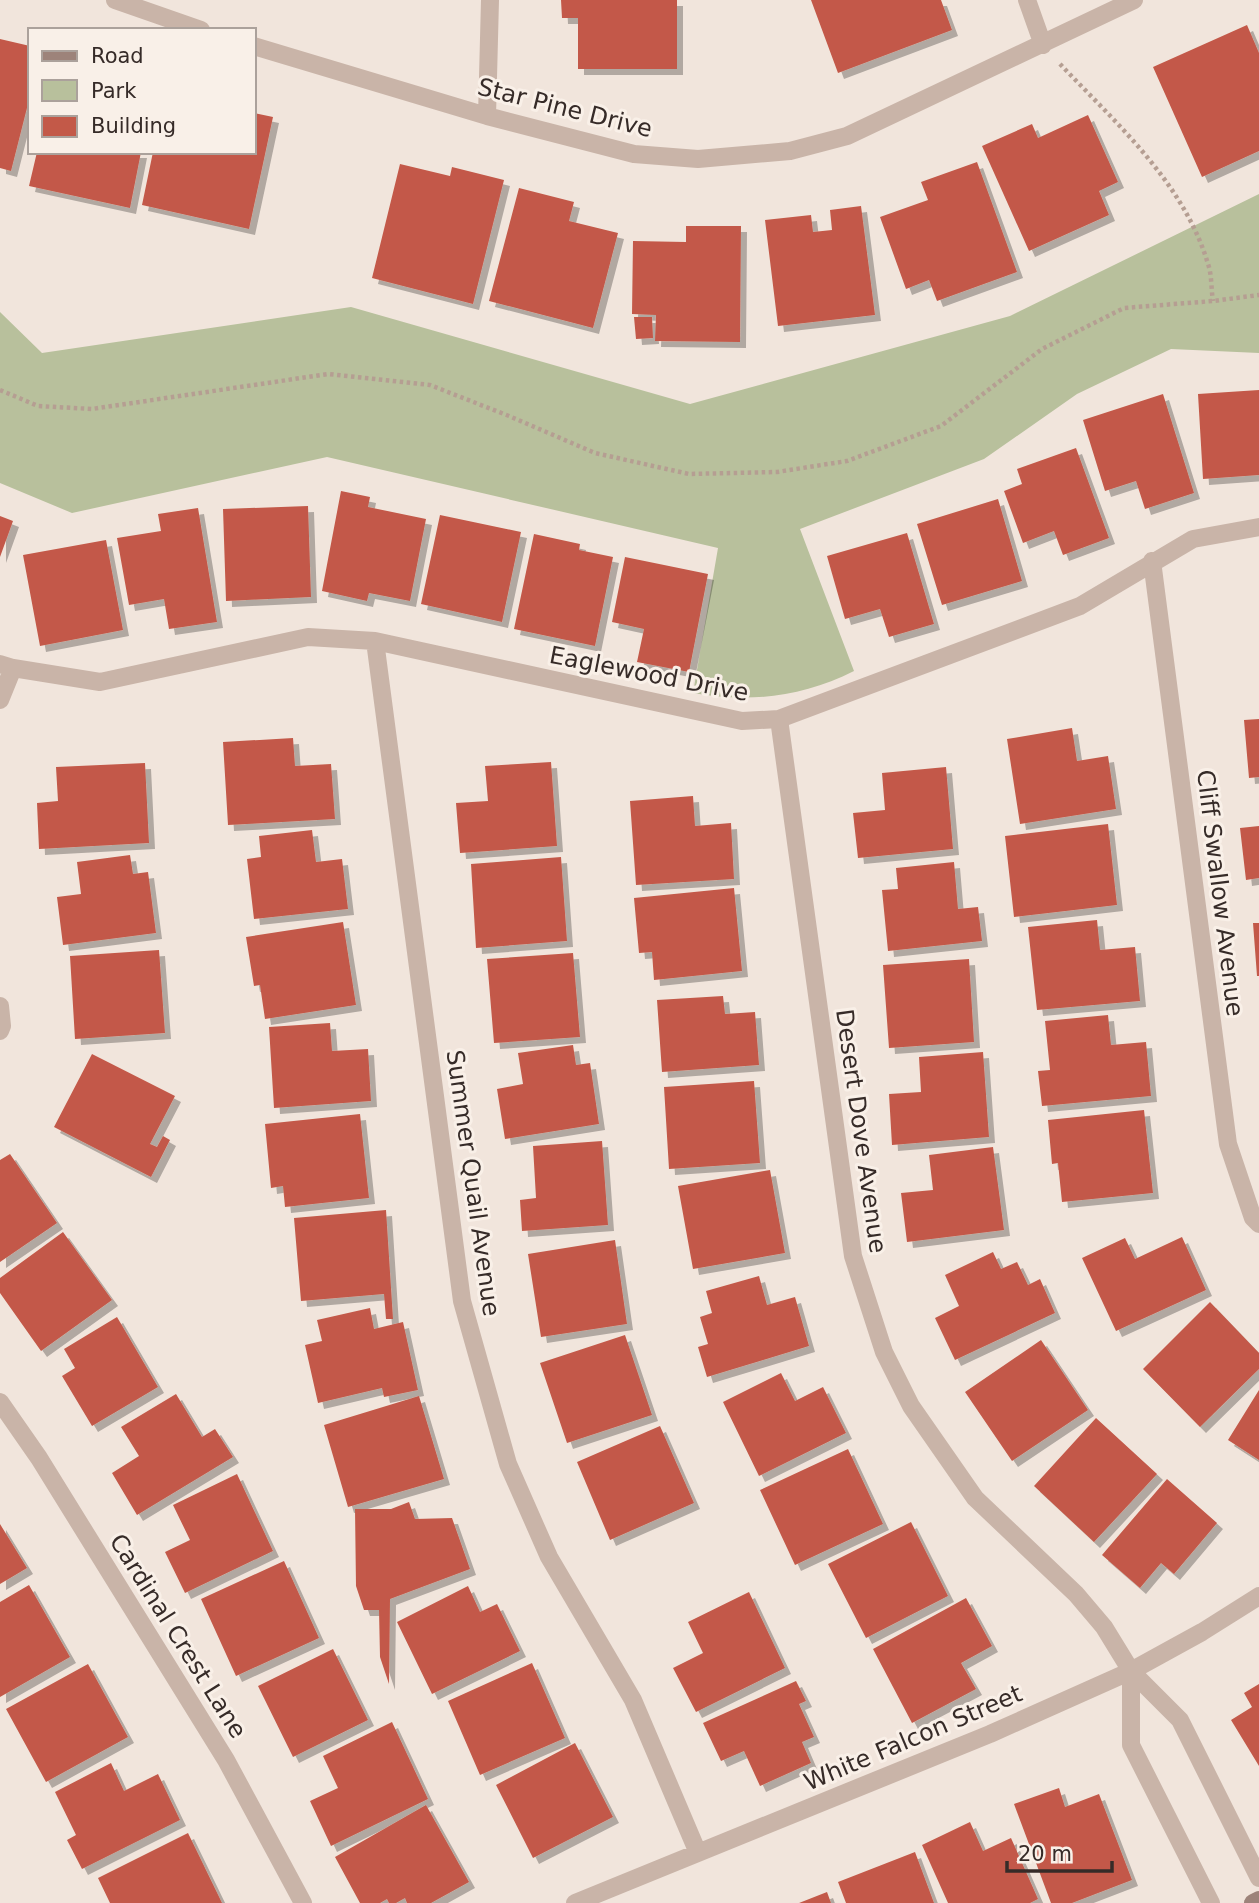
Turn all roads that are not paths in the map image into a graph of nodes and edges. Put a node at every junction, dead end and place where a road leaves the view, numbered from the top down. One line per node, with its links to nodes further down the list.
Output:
1 (115, 0): 5 (street)
2 (490, 0): 8 (street)
3 (1027, 0): 6 (street)
4 (1134, 0): 6 (street, Star Pine Drive)
5 (195, 28)
6 (1043, 45): 8 (street, Star Pine Drive)
7 (256, 47): 8 (street, Star Pine Drive)
8 (487, 116)
9 (1259, 527): 10 (street, Eaglewood Drive)
10 (1152, 561): 14 (street, Eaglewood Drive); 17 (street, Cliff Swallow Avenue)
11 (374, 641): 12 (street, Eaglewood Drive); 14 (street, Eaglewood Drive); 21 (street, Summer Quail Avenue)
12 (6, 666): 13 (street)
13 (0, 700)
14 (779, 719): 20 (street, Desert Dove Avenue)
15 (0, 1006): 16 (street)
16 (0, 1031)
17 (1259, 1224)
18 (0, 1402): 24 (street, Cardinal Crest Lane)
19 (1259, 1596): 20 (street, White Falcon Street)
20 (1131, 1671): 21 (street, White Falcon Street); 22 (street, Desert Dove Avenue); 26 (street)
21 (698, 1853): 25 (street, White Falcon Street)
22 (1259, 1878)
23 (1259, 1900): 27 (street)
24 (303, 1903)
25 (575, 1903)
26 (1211, 1903)
27 (1253, 1903)

